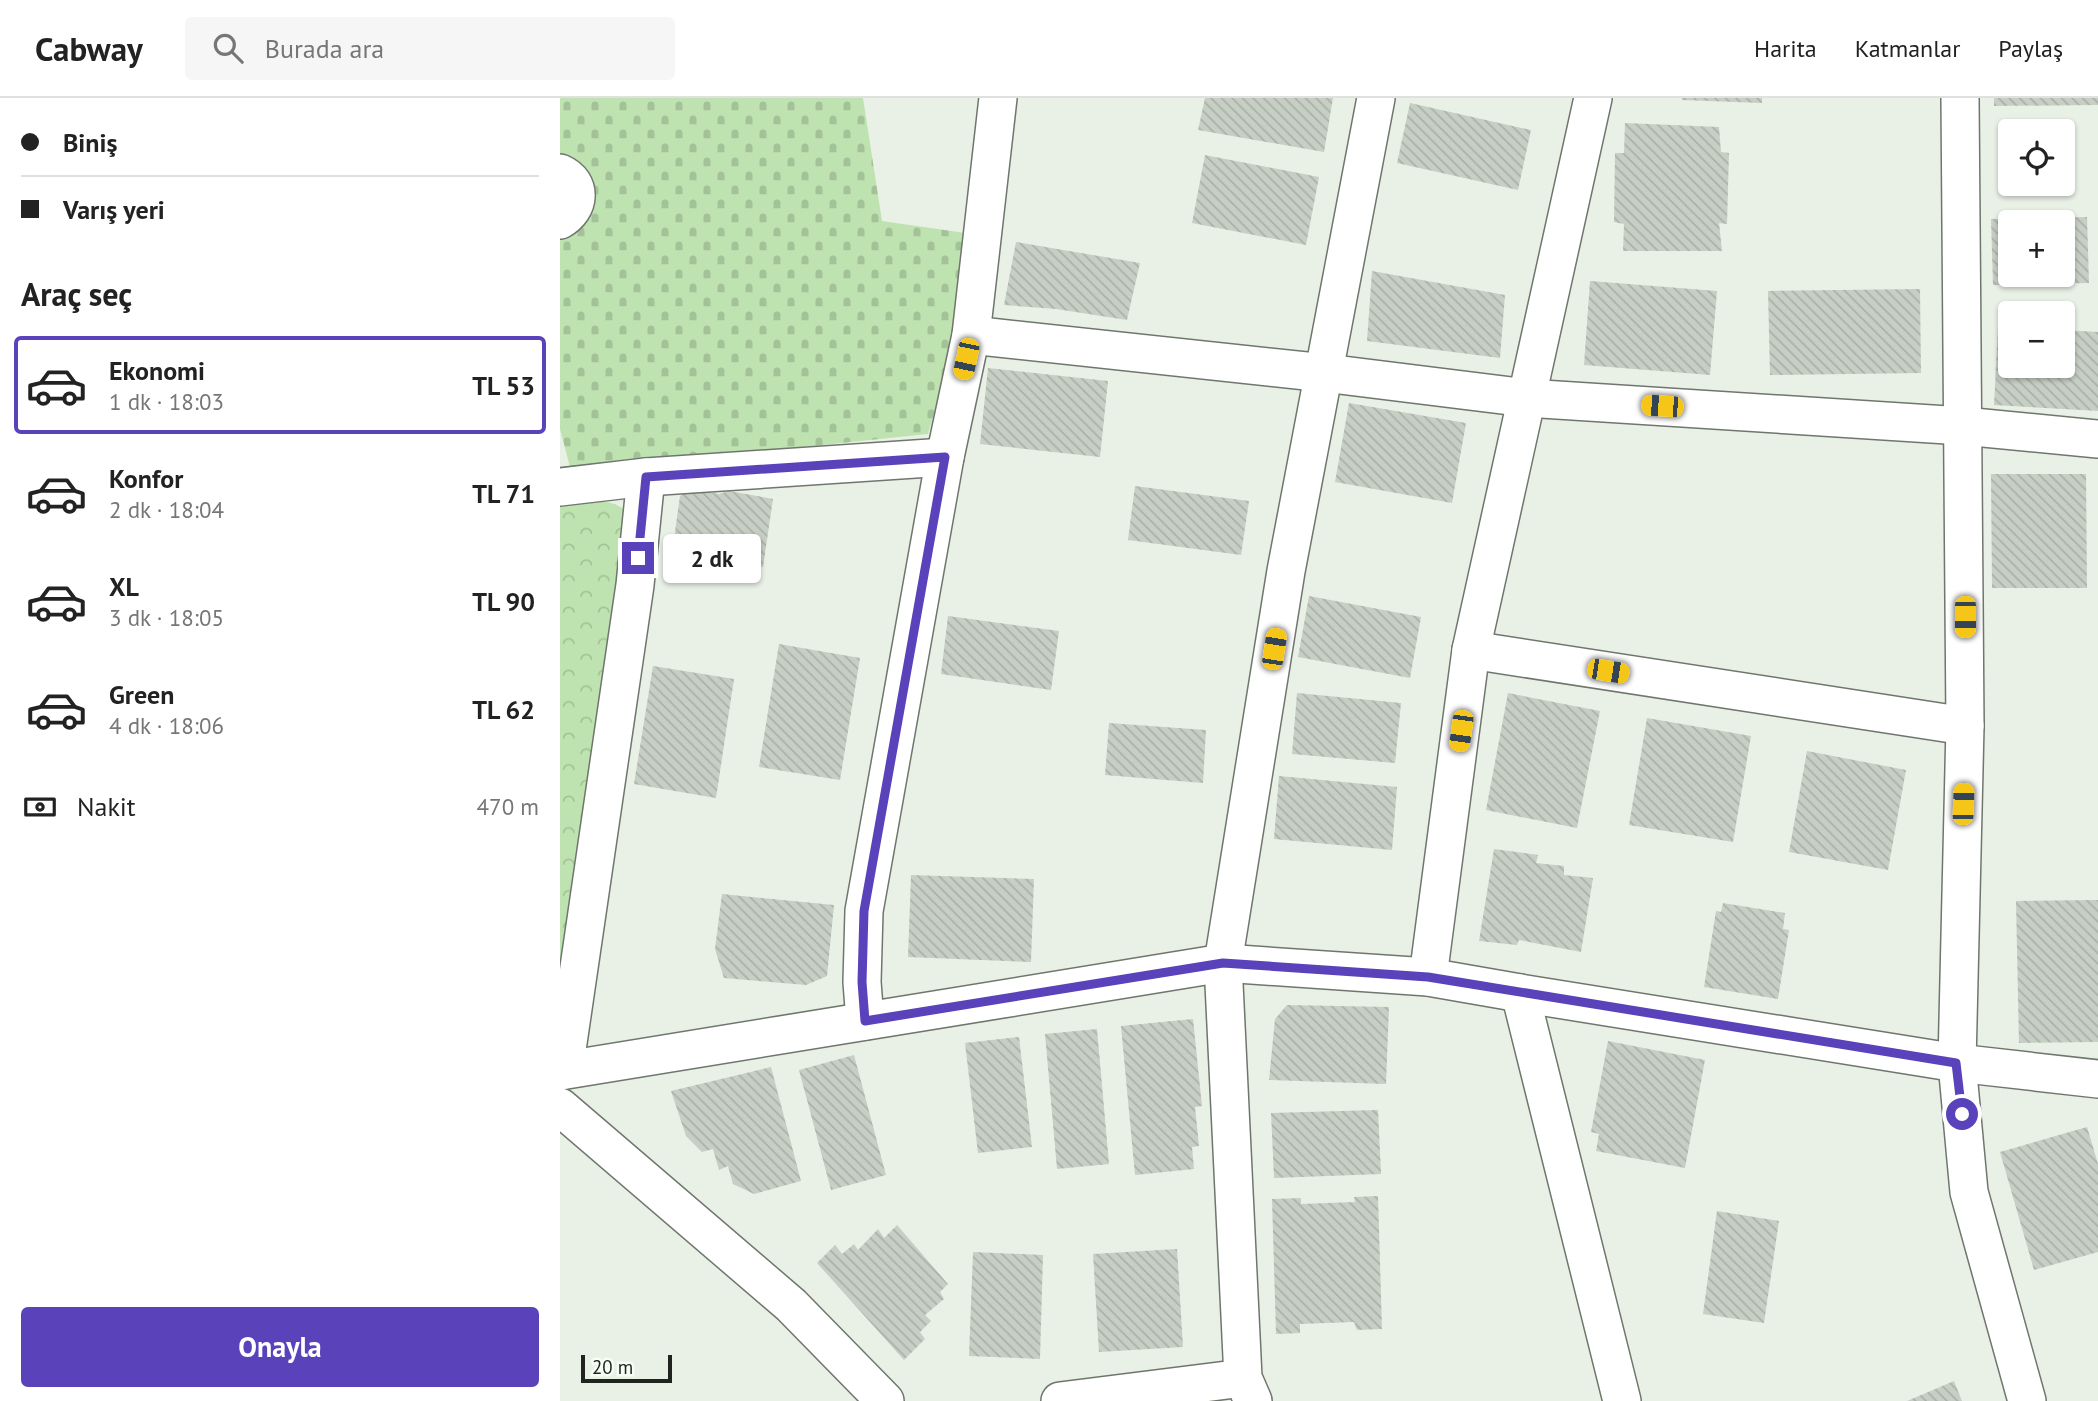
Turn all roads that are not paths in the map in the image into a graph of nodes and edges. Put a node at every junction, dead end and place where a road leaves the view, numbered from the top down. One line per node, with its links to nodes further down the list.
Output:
1 (998, 98): 7 (street)
2 (1376, 98): 8 (street)
3 (1593, 98): 9 (street)
4 (1960, 98): 10 (street)
5 (560, 173): 6 (street)
6 (560, 220)
7 (971, 335): 8 (street); 12 (street)
8 (1325, 373): 9 (street); 17 (street)
9 (1526, 398): 10 (street); 15 (street)
10 (1963, 426): 11 (street); 16 (street)
11 (2098, 439)
12 (945, 457): 13 (street); 20 (street)
13 (646, 477): 14 (street); 22 (street)
14 (560, 487)
15 (1471, 650): 16 (street); 18 (street)
16 (1965, 726): 21 (street)
17 (1223, 963): 18 (street); 20 (street); 25 (street)
18 (1428, 977): 19 (street)
19 (1520, 993): 21 (street); 28 (street)
20 (865, 1021): 22 (street)
21 (1956, 1063): 23 (street); 29 (street)
22 (562, 1070)
23 (2098, 1079)
24 (560, 1107): 26 (street)
25 (1248, 1390): 27 (street)
26 (885, 1401)
27 (1060, 1401)
28 (1622, 1401)
29 (2027, 1401)

